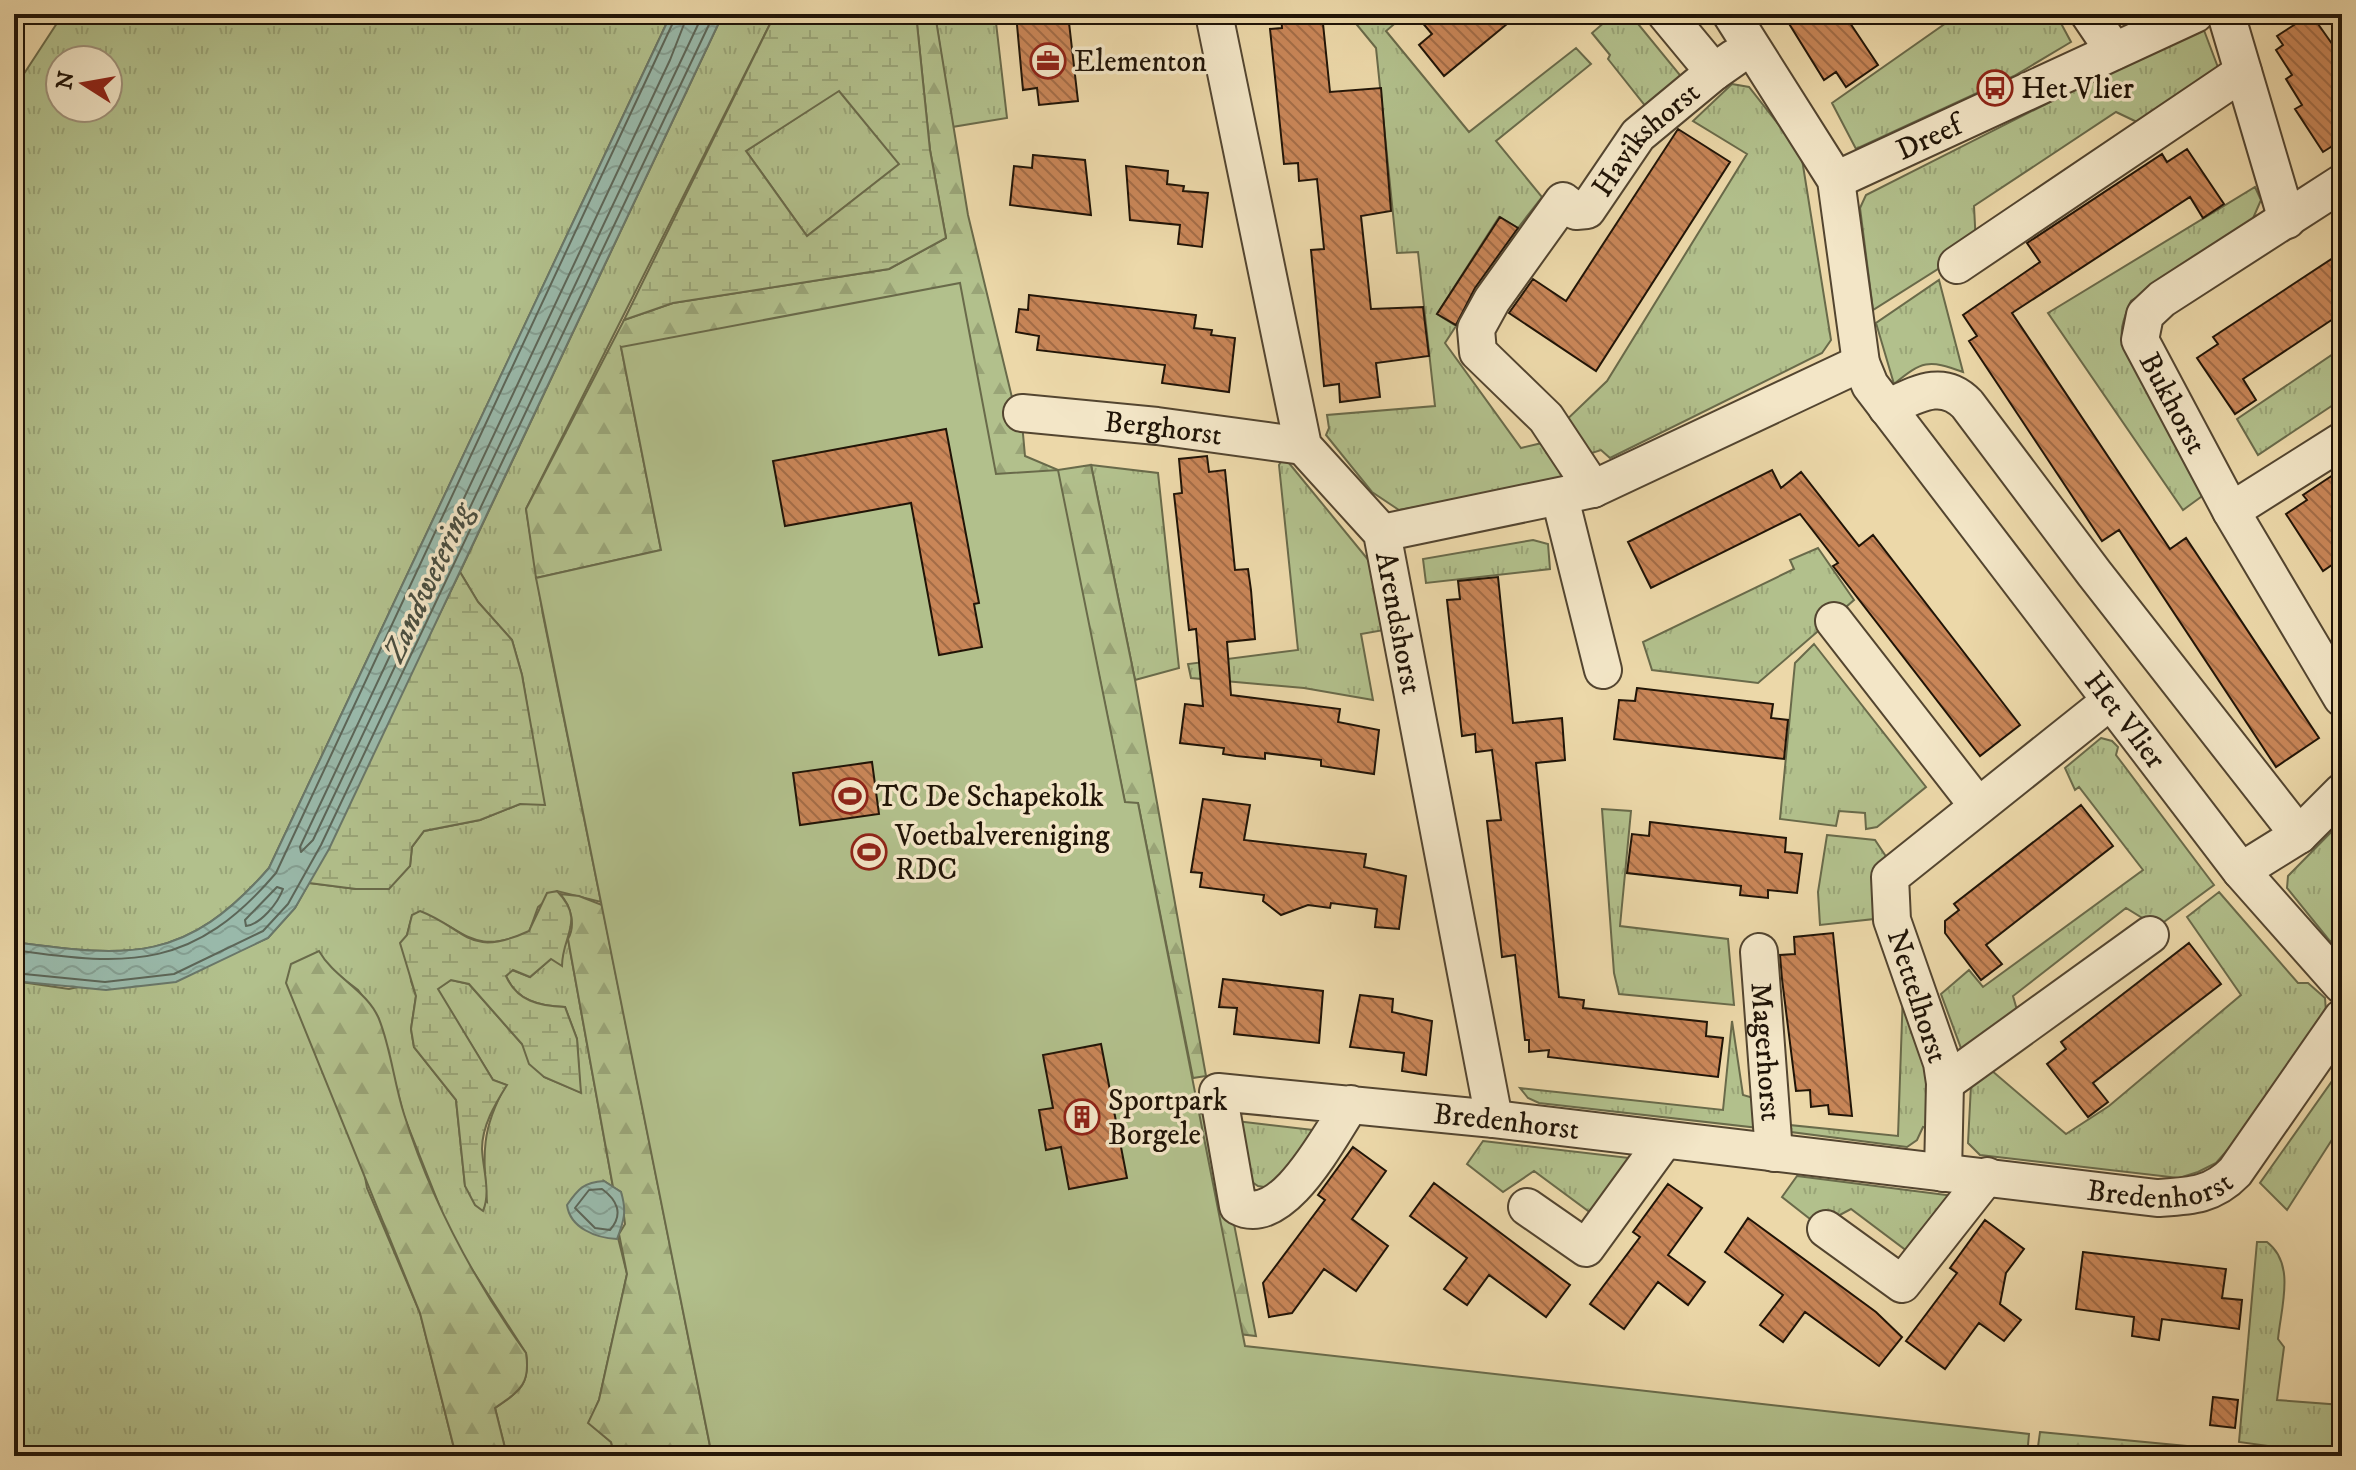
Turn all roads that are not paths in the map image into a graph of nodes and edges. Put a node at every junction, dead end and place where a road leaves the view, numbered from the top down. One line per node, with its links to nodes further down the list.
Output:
1 (1214, 14): 19 (street)
2 (1666, 14): 9 (street)
3 (1731, 14): 7 (street, Het Vlier)
4 (2089, 14): 8 (street)
5 (2195, 14): 8 (street, Dreef)
6 (2226, 14): 10 (street)
7 (1752, 46): 9 (street); 11 (street, Het Vlier)
8 (2114, 51): 11 (street, Dreef)
9 (1714, 72): 20 (street, Havikshorst)
10 (2243, 72): 13 (street); 14 (street)
11 (1836, 180): 15 (street, Het Vlier)
12 (2342, 183): 13 (street, Bukhorst)
13 (2287, 220): 21 (street, Bukhorst)
14 (1957, 265)
15 (1861, 363): 16 (street, Het Vlier); 20 (street)
16 (1887, 408): 26 (street, Het Vlier); 29 (street)
17 (1022, 413): 19 (street, Berghorst)
18 (2342, 441): 21 (street)
19 (1303, 446): 22 (street, Arendshorst)
20 (1577, 493): 22 (street); 24 (street, Havikshorst)
21 (2231, 511): 25 (street, Bukhorst)
22 (1382, 533): 37 (street, Arendshorst)
23 (1834, 621): 28 (street)
24 (1603, 670)
25 (2336, 674)
26 (2109, 702): 28 (street, Nettelhorst); 30 (street, Het Vlier)
27 (2342, 792): 29 (street)
28 (1978, 806): 35 (street, Nettelhorst)
29 (2299, 835): 30 (street)
30 (2241, 871): 33 (street, Het Vlier)
31 (2150, 935): 35 (street, Nettelhorst)
32 (1759, 952): 39 (street, Magerhorst)
33 (2342, 985)
34 (2342, 1018): 41 (street, Bredenhorst)
35 (1945, 1083): 40 (street, Nettelhorst)
36 (1351, 1104): 37 (street, Bredenhorst)
37 (1494, 1119): 38 (street, Bredenhorst)
38 (1663, 1142): 39 (street, Bredenhorst); 42 (street)
39 (1774, 1153): 40 (street, Bredenhorst)
40 (1943, 1173): 41 (street, Bredenhorst)
41 (1987, 1176): 43 (street)
42 (1527, 1207)
43 (1826, 1229)

